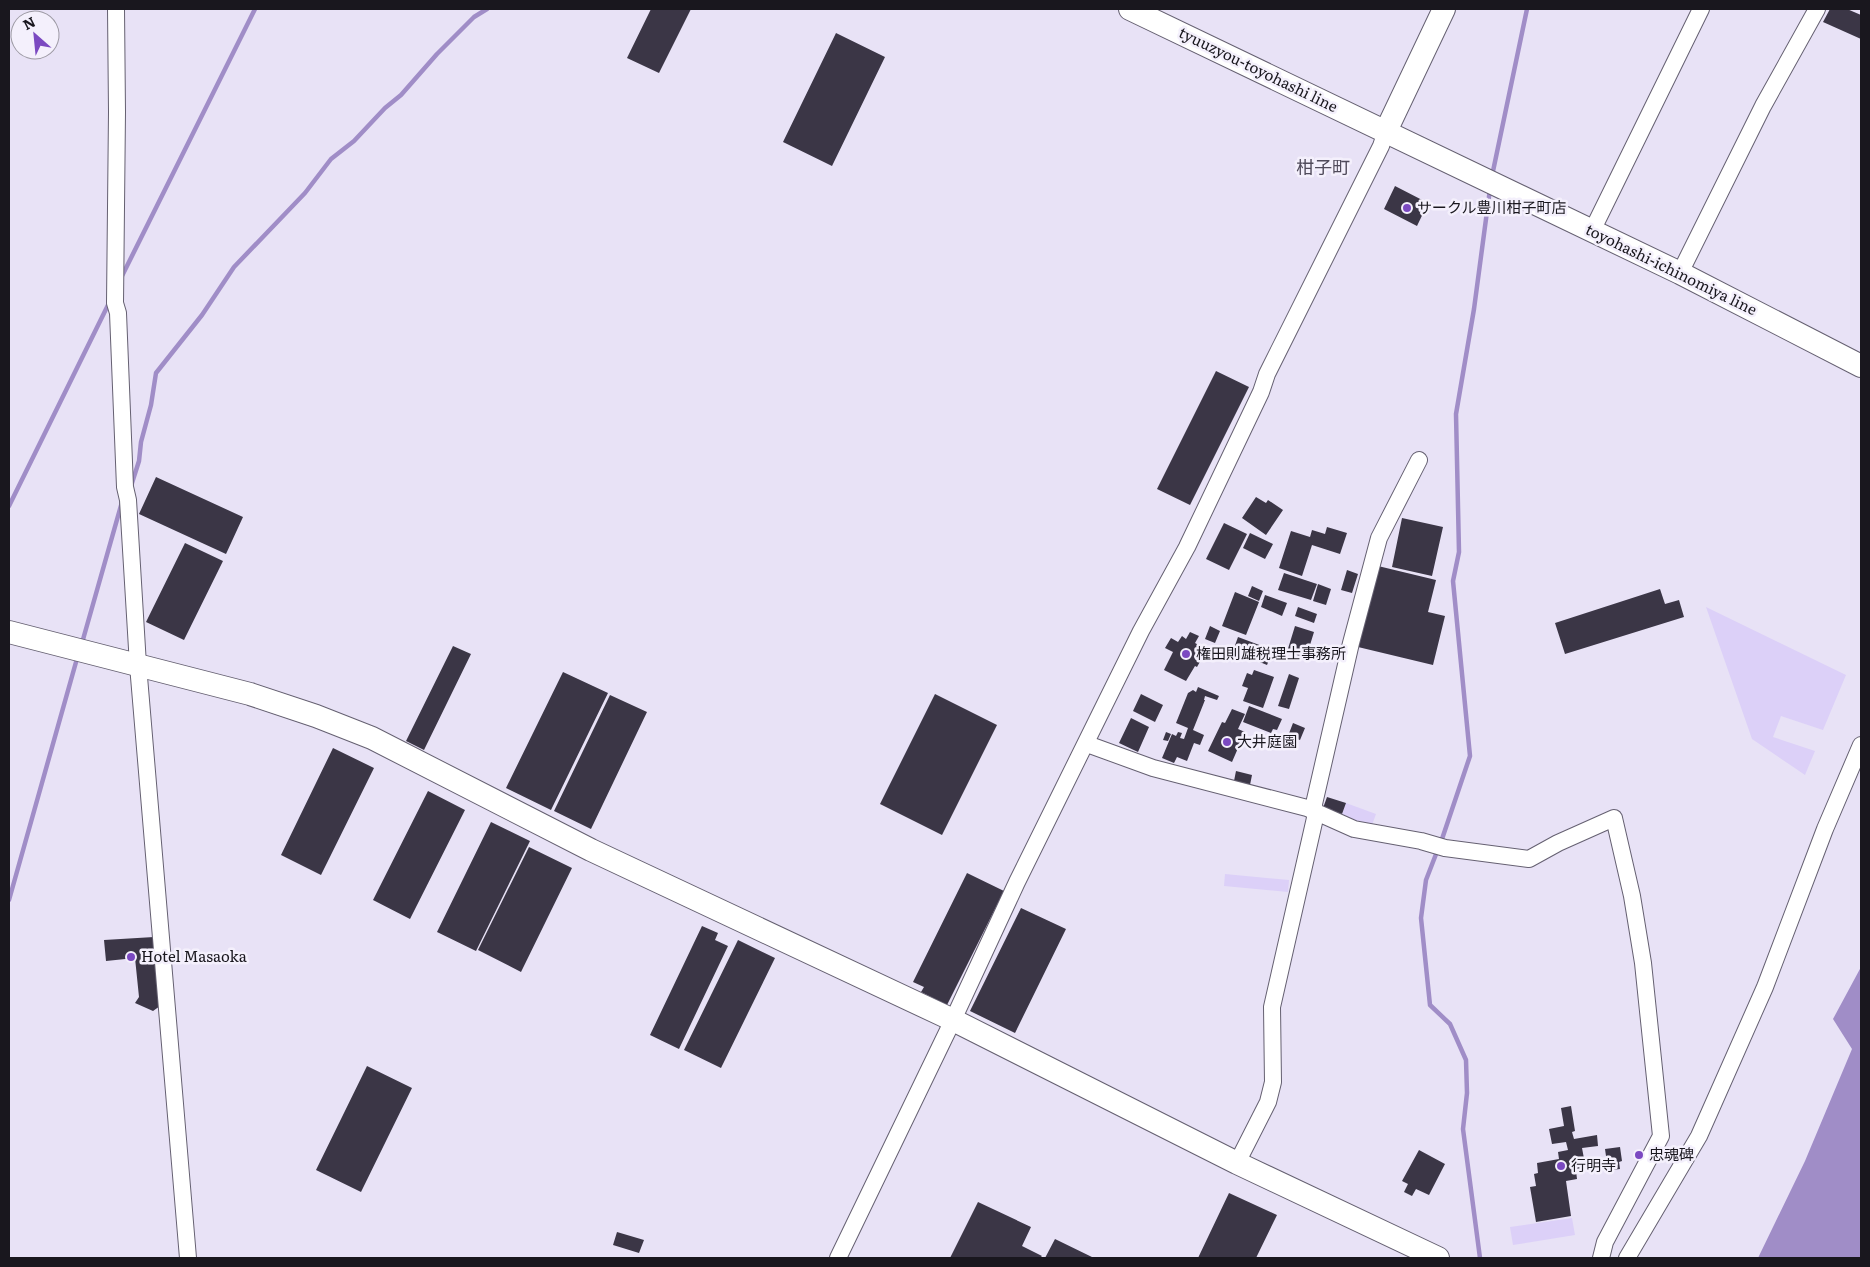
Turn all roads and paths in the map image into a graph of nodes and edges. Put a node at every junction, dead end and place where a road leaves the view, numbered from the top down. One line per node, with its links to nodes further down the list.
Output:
1 (116, 9): 12 (street)
2 (1130, 9): 6 (street, tyuuzyou-toyohashi line)
3 (1444, 9): 6 (street)
4 (1701, 9): 7 (street)
5 (1818, 9): 8 (street)
6 (1386, 131): 7 (street, toyohashi-ichinomiya line); 13 (street)
7 (1592, 231): 8 (street, toyohashi-ichinomiya line)
8 (1680, 273): 9 (street, toyohashi-ichinomiya line)
9 (1861, 366)
10 (1419, 460): 15 (street)
11 (9, 632): 12 (street)
12 (138, 665): 16 (street); 18 (street)
13 (1087, 744): 15 (street); 16 (street)
14 (1861, 745): 22 (street)
15 (1315, 811): 17 (street); 21 (street)
16 (953, 1020): 17 (street); 19 (street)
17 (1237, 1162): 20 (street)
18 (188, 1258)
19 (838, 1258)
20 (1438, 1258)
21 (1601, 1258)
22 (1628, 1258)

